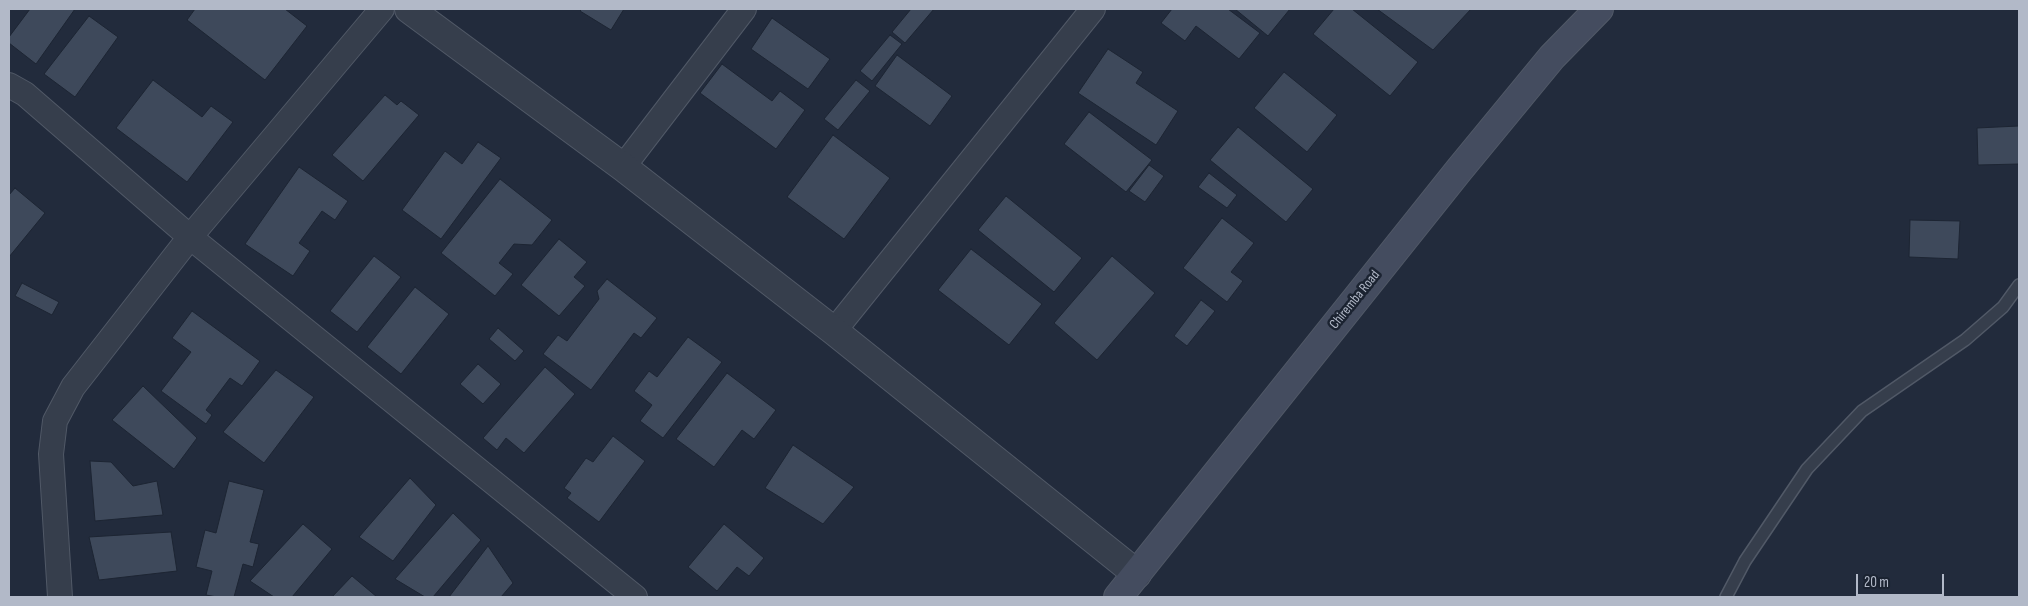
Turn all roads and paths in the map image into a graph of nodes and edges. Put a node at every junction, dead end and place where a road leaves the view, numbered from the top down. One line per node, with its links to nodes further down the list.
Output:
1 (382, 9): 8 (street)
2 (409, 9): 7 (street)
3 (744, 9): 7 (street)
4 (1093, 9): 10 (street)
5 (1599, 9): 11 (main road, Chiremba Road)
6 (9, 85): 8 (street)
7 (623, 167): 10 (street)
8 (190, 237): 12 (street); 13 (street)
9 (2019, 285): 15 (lane)
10 (834, 331): 11 (street)
11 (1136, 574): 14 (main road, Chiremba Road)
12 (60, 597)
13 (635, 597)
14 (1118, 597)
15 (1726, 597)

